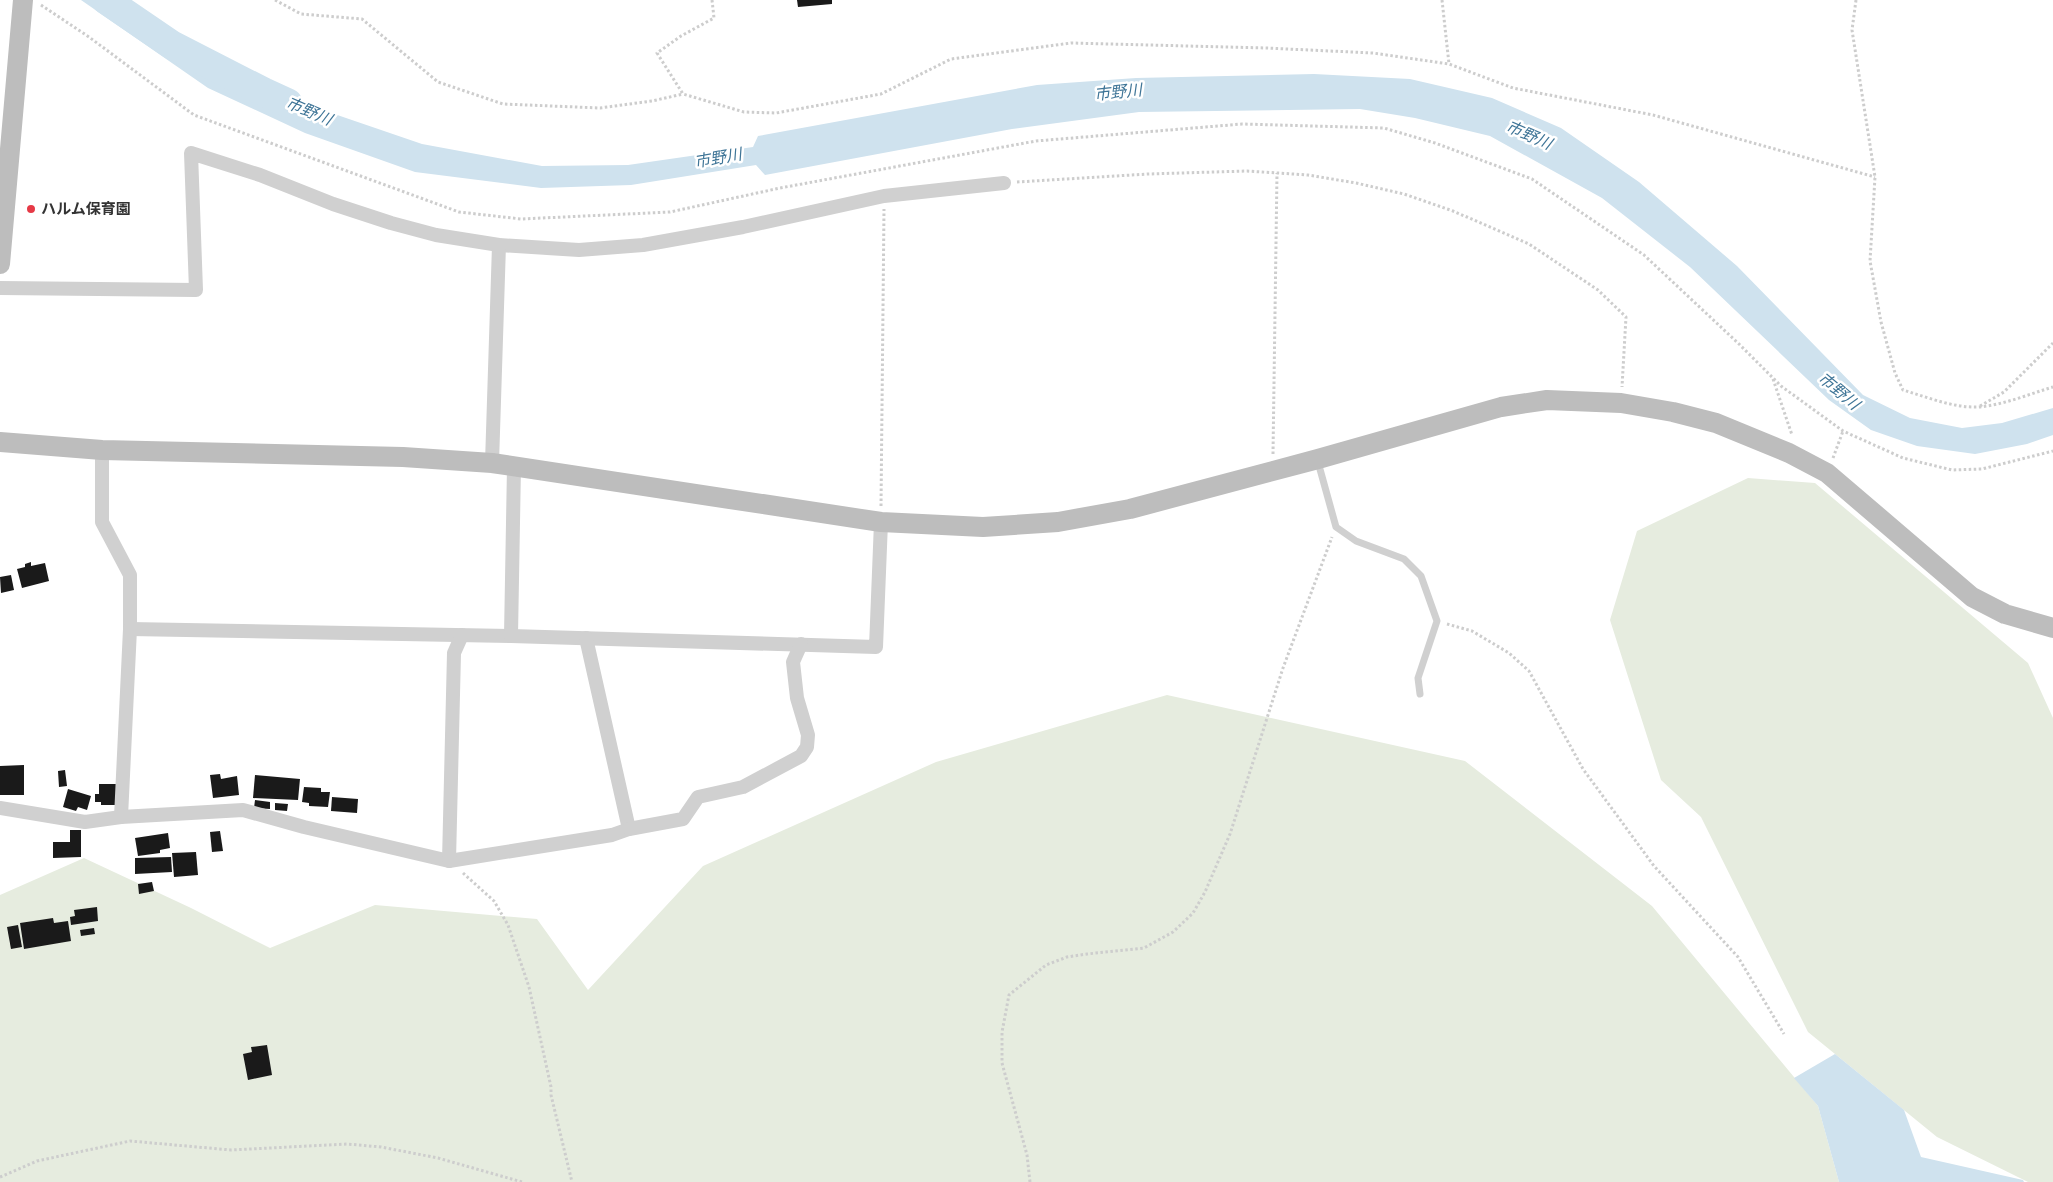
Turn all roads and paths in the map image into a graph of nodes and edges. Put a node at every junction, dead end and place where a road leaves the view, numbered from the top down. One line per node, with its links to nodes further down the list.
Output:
1 (23, 0): 14 (street)
2 (33, 0): 17 (path)
3 (275, 0): 8 (path)
4 (712, 0): 8 (path)
5 (1442, 0): 7 (path)
6 (1856, 0): 10 (path)
7 (1449, 64): 8 (path); 10 (path)
8 (683, 94)
9 (1277, 172): 11 (path); 19 (path); 29 (path)
10 (1875, 176): 20 (path)
11 (1004, 183): 12 (street)
12 (884, 196): 13 (street); 31 (path)
13 (499, 245): 15 (street); 27 (street)
14 (0, 264)
15 (0, 288)
16 (2053, 343): 20 (path)
17 (1773, 377): 21 (path); 25 (path)
18 (2053, 387): 20 (path)
19 (1621, 403): 25 (street); 26 (street)
20 (1978, 407)
21 (1843, 431): 24 (path); 30 (path)
22 (0, 442): 23 (street)
23 (102, 450): 27 (street); 35 (street)
24 (2053, 451)
25 (1793, 455): 30 (street)
26 (1318, 459): 29 (street); 32 (lane)
27 (492, 463): 28 (street)
28 (514, 466): 31 (street); 37 (street)
29 (1273, 470): 31 (street)
30 (1827, 473): 34 (street)
31 (881, 522): 39 (street)
32 (1336, 527): 33 (lane); 49 (path)
33 (1437, 621): 40 (lane); 45 (path)
34 (2053, 628)
35 (130, 629): 36 (street); 42 (street)
36 (462, 635): 37 (street); 44 (street)
37 (511, 636): 38 (street)
38 (586, 638): 39 (street); 43 (street)
39 (801, 644): 43 (street)
40 (1420, 694)
41 (0, 808): 42 (street)
42 (121, 817): 44 (street)
43 (629, 829): 44 (street)
44 (449, 862): 48 (path)
45 (1784, 1034)
46 (0, 1177): 47 (path)
47 (522, 1182)
48 (572, 1182)
49 (1030, 1182)

